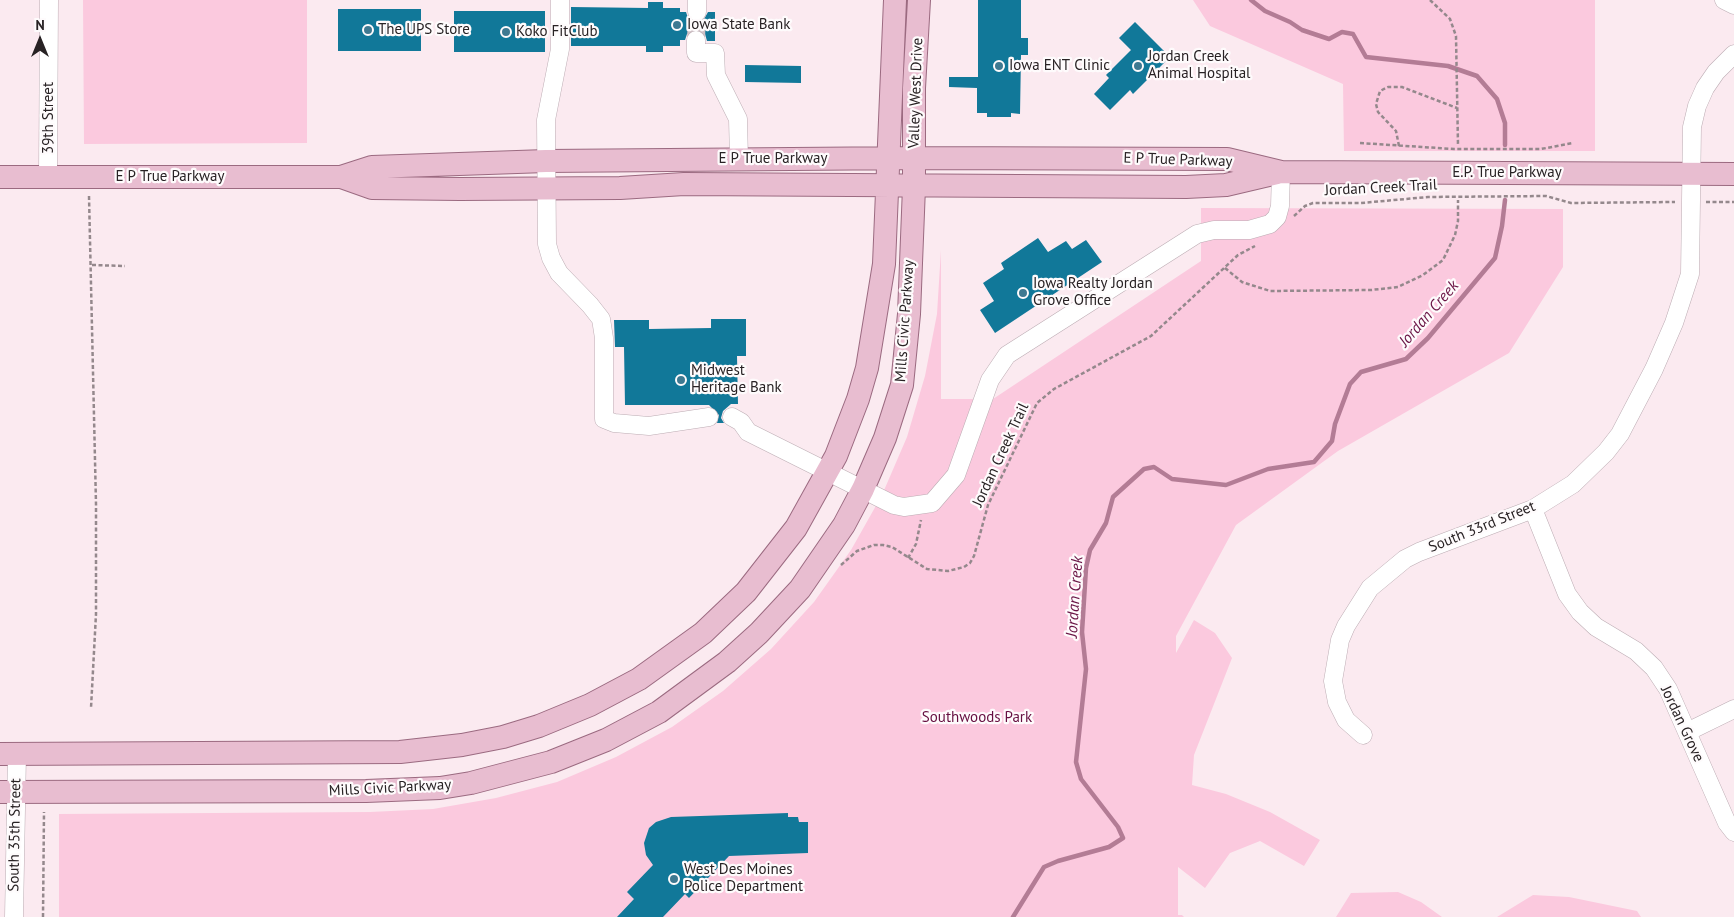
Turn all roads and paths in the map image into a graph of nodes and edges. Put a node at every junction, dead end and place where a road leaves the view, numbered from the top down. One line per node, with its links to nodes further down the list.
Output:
1 (49, 0): 23 (street, 39th Street)
2 (560, 0): 18 (street)
3 (896, 0): 16 (main road, Valley West Drive)
4 (919, 0): 15 (main road, Valley West Drive)
5 (1430, 0): 10 (path)
6 (1724, 0): 7 (street)
7 (1734, 5)
8 (696, 40): 17 (street)
9 (1734, 54): 20 (street, South 33rd Street)
10 (1457, 108): 13 (path); 14 (path)
11 (1360, 142): 14 (path)
12 (1573, 143): 14 (path)
13 (1458, 145)
14 (1399, 146)
15 (914, 158): 16 (main road, E P True Parkway); 19 (main road, E P True Parkway); 27 (main road, Valley West Drive)
16 (890, 159): 17 (main road, E P True Parkway); 26 (main road, Valley West Drive)
17 (739, 160): 18 (main road, E P True Parkway)
18 (546, 161): 25 (main road, E P True Parkway); 28 (street)
19 (1281, 172): 20 (main road, E.P. True Parkway); 27 (main road, E P True Parkway); 42 (street)
20 (1690, 173): 21 (main road, E.P. True Parkway); 43 (street, South 33rd Street)
21 (1734, 174)
22 (0, 177): 23 (main road, E P True Parkway)
23 (48, 177): 24 (main road, E P True Parkway)
24 (89, 177): 25 (main road, E P True Parkway); 35 (path)
25 (340, 177): 28 (main road, E P True Parkway)
26 (888, 184): 27 (main road, E P True Parkway); 28 (main road, E P True Parkway); 40 (main road, Mills Civic Parkway)
27 (914, 187): 41 (main road, Mills Civic Parkway)
28 (546, 189): 38 (street)
29 (1458, 200): 37 (path, Jordan Creek Trail)
30 (1680, 202): 33 (path, Jordan Creek Trail)
31 (1701, 202): 32 (path)
32 (1734, 202)
33 (1293, 218)
34 (1257, 245): 37 (path, Jordan Creek Trail)
35 (92, 265): 36 (path); 46 (path)
36 (125, 266)
37 (1225, 268): 45 (path, Jordan Creek Trail)
38 (709, 417)
39 (732, 417): 40 (street)
40 (827, 473): 41 (street); 50 (main road, Mills Civic Parkway)
41 (863, 490): 42 (street); 51 (main road, Mills Civic Parkway)
42 (925, 504): 45 (path)
43 (1533, 509): 48 (street, Jordan Grove); 49 (street, South 33rd Street)
44 (857, 552): 45 (path, Jordan Creek Trail)
45 (908, 558)
46 (91, 708)
47 (1734, 709): 48 (street)
48 (1686, 732): 53 (street, Jordan Grove)
49 (1363, 735)
50 (9, 754): 51 (street, South 35th Street)
51 (8, 792): 54 (street, South 35th Street)
52 (44, 812): 55 (path)
53 (1734, 832)
54 (14, 917)
55 (43, 917)

